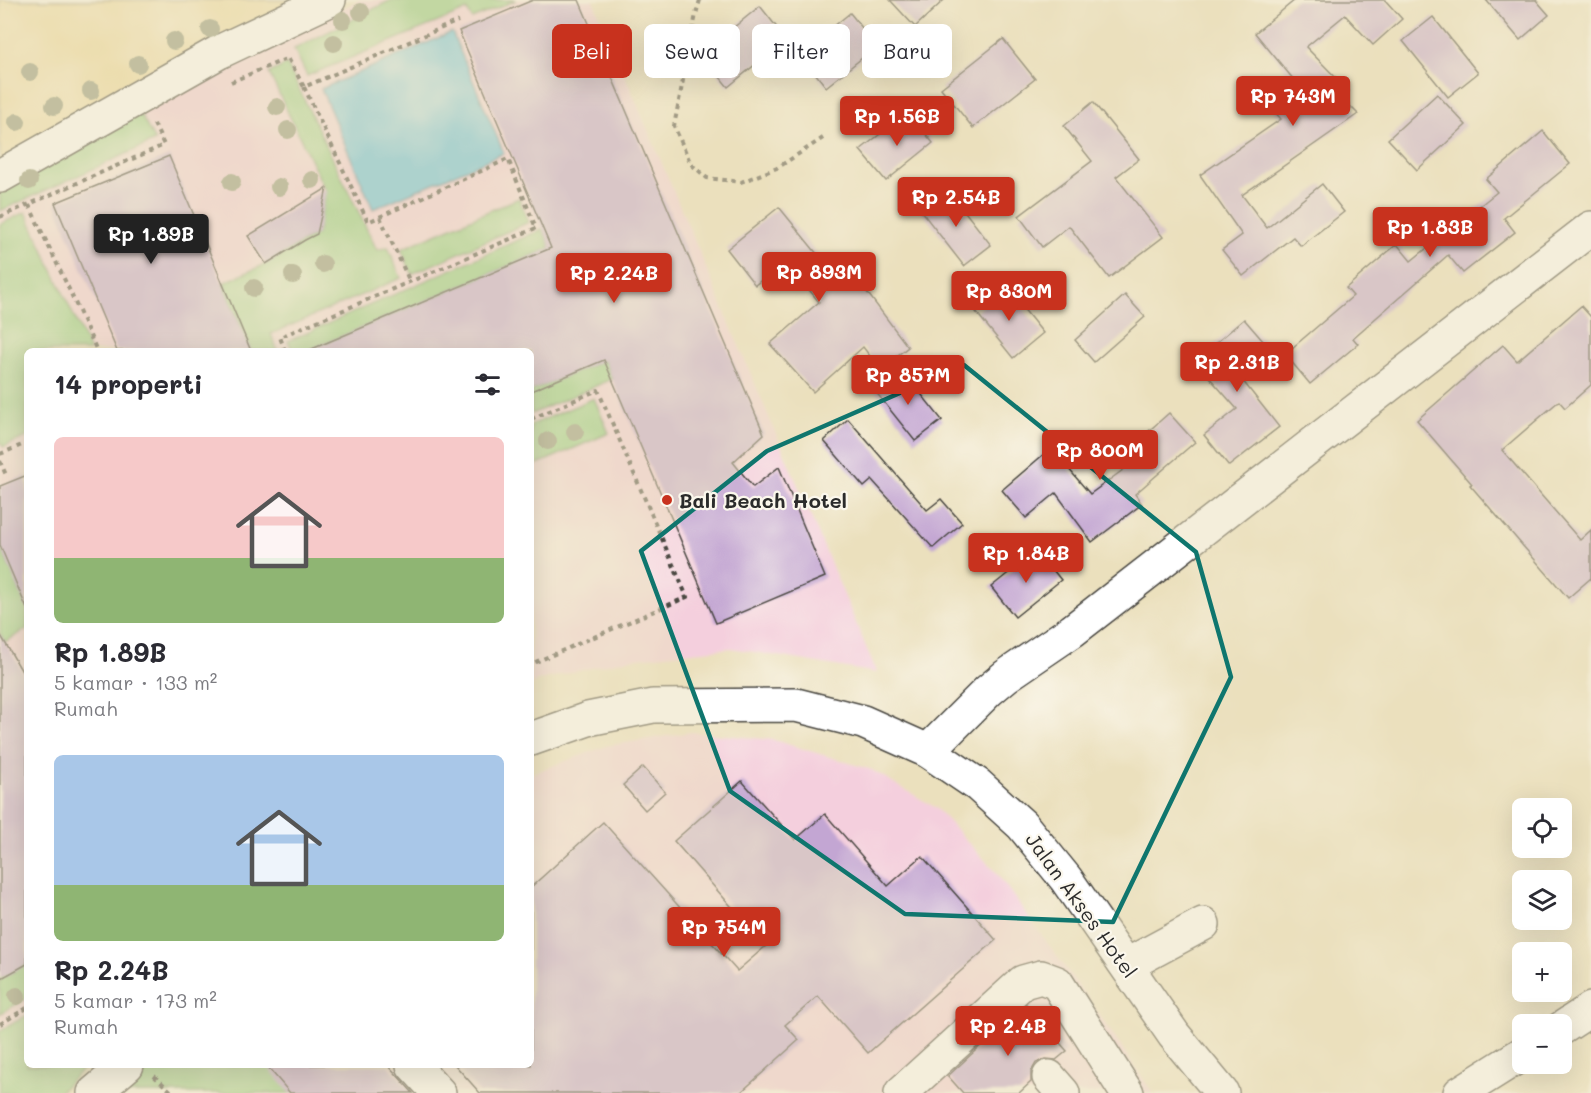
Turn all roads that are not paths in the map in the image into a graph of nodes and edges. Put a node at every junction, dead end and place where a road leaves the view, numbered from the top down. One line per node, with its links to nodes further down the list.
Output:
1 (329, 0): 2 (street)
2 (0, 176)
3 (1591, 228): 5 (street)
4 (534, 738): 5 (street, Jalan Akses Hotel)
5 (928, 751): 7 (street, Jalan Akses Hotel)
6 (1203, 924): 7 (street)
7 (1127, 965): 17 (street, Jalan Akses Hotel)
8 (1591, 1009): 9 (street)
9 (1572, 1021)
10 (1512, 1060): 18 (street)
11 (416, 1068): 14 (street)
12 (139, 1069): 13 (street)
13 (94, 1093)
14 (439, 1093)
15 (901, 1093): 16 (street)
16 (1127, 1093)
17 (1222, 1093)
18 (1460, 1093)

